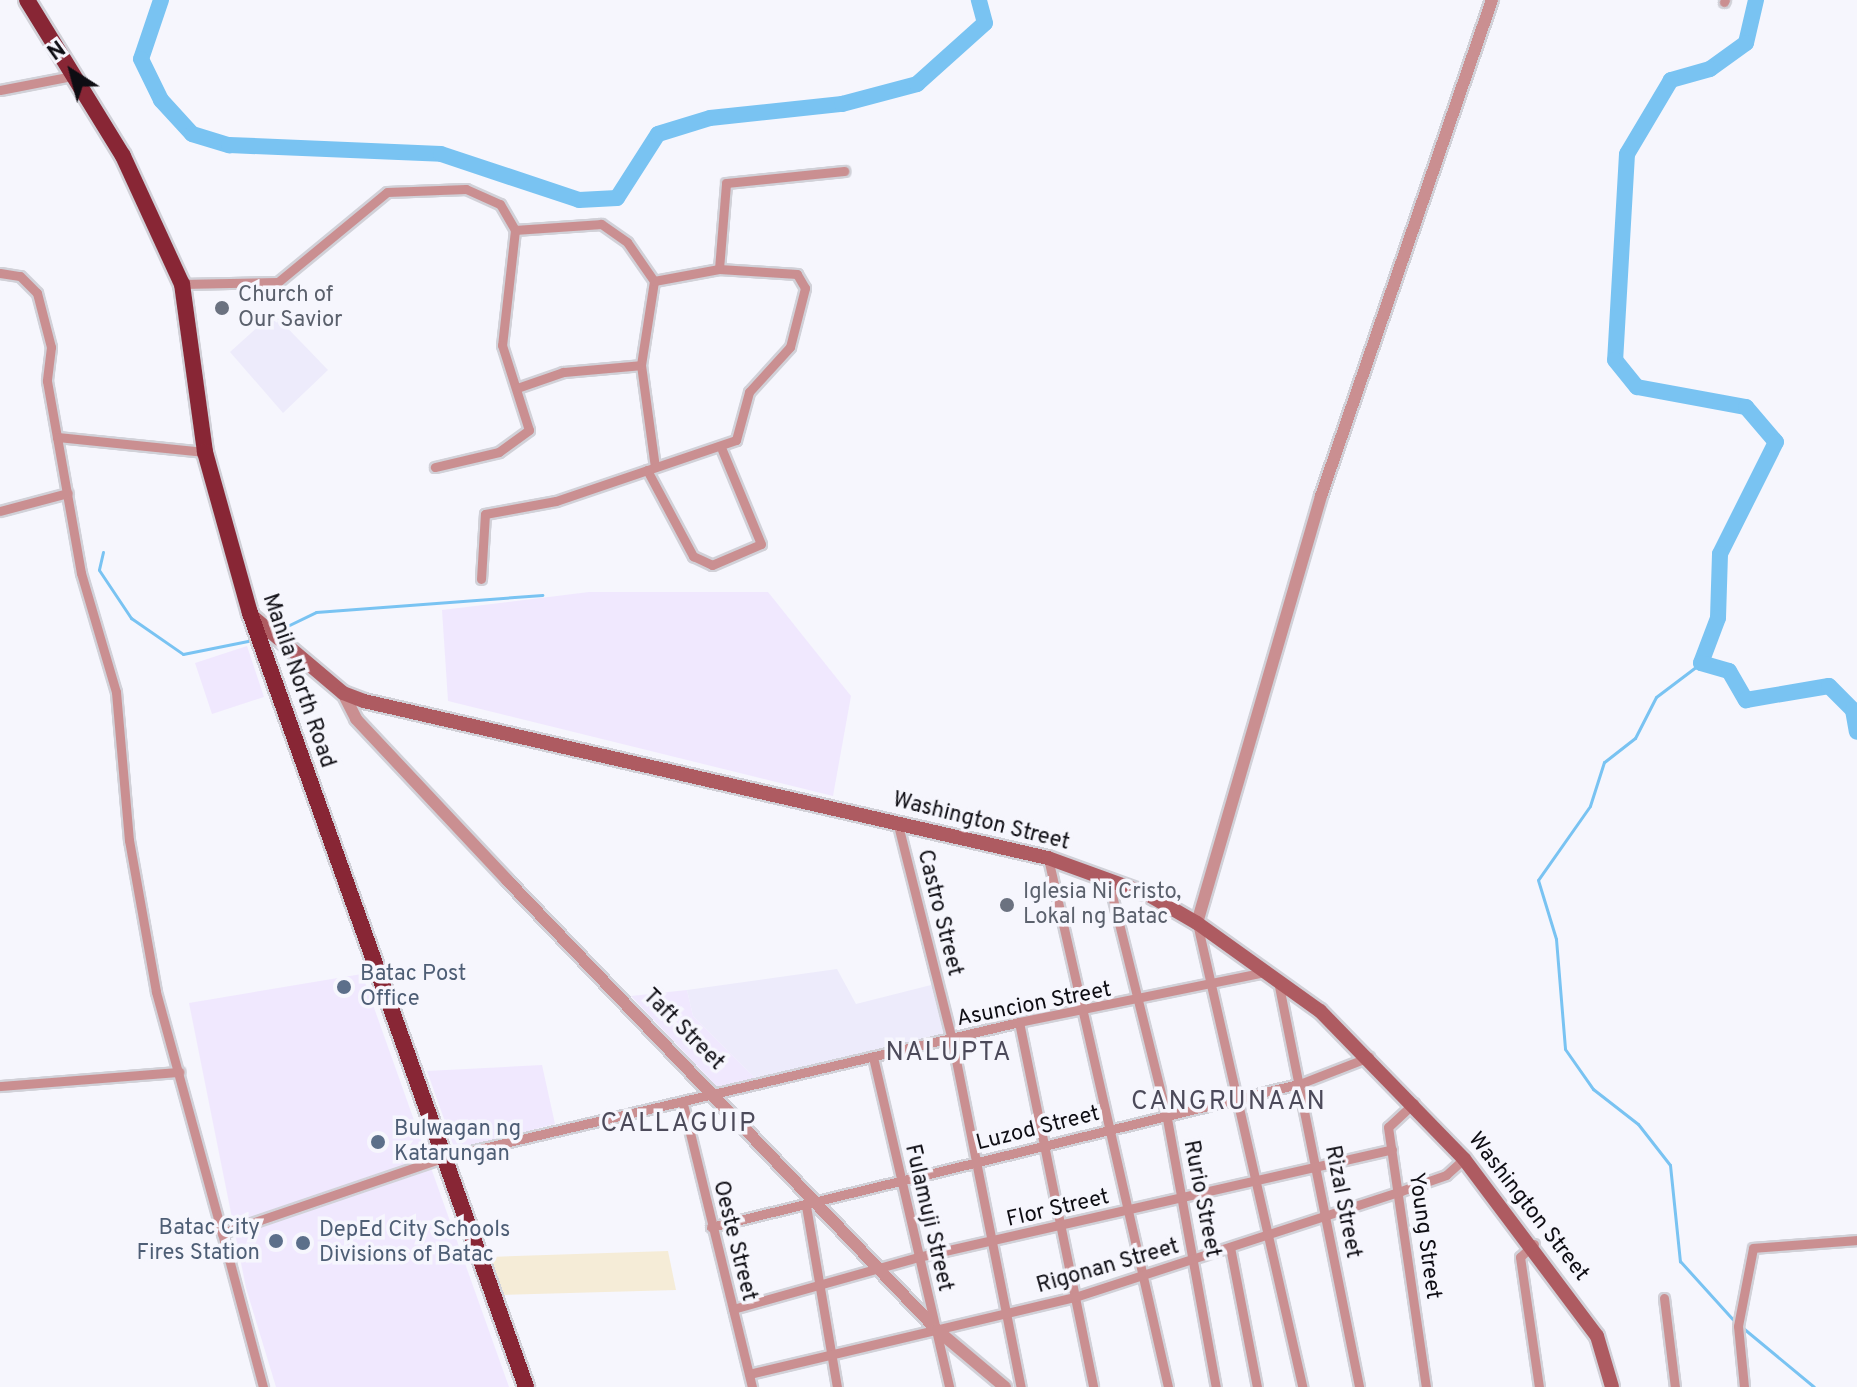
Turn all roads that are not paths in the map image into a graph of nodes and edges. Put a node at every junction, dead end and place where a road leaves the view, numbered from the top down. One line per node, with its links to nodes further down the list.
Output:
1 (27, 0): 3 (highway, Manila North Road)
2 (1492, 0): 26 (street)
3 (72, 76): 4 (street); 10 (highway, Manila North Road)
4 (0, 90)
5 (844, 171): 7 (street)
6 (515, 230): 9 (street); 10 (street); 12 (street)
7 (719, 269): 9 (street); 14 (street)
8 (0, 273): 13 (street)
9 (654, 281): 11 (street)
10 (182, 284): 15 (highway, Manila North Road)
11 (641, 365): 12 (street); 17 (street)
12 (517, 388): 16 (street)
13 (57, 437): 15 (street); 18 (street)
14 (722, 450): 17 (street); 17 (street)
15 (205, 452): 21 (highway, Manila North Road)
16 (435, 467)
17 (651, 468): 20 (street)
18 (68, 493): 19 (street); 35 (street)
19 (0, 511)
20 (481, 579)
21 (250, 613): 22 (main road, Washington Street); 46 (highway, Manila North Road)
22 (343, 693): 23 (main road, Washington Street); 39 (street, Taft Street)
23 (898, 825): 24 (main road, Washington Street); 32 (street, Castro Street)
24 (1048, 858): 25 (main road, Washington Street); 30 (street)
25 (1108, 879): 26 (main road, Washington Street); 29 (street, Rurio Street)
26 (1197, 923): 27 (main road, Washington Street); 28 (street)
27 (1273, 974): 28 (street, Asuncion Street); 34 (main road, Washington Street); 36 (street, Rizal Street)
28 (1209, 986): 29 (street, Asuncion Street); 38 (street)
29 (1138, 1002): 30 (street, Asuncion Street); 42 (street, Rurio Street)
30 (1083, 1013): 31 (street, Asuncion Street); 43 (street)
31 (1019, 1022): 32 (street, Asuncion Street); 44 (street)
32 (952, 1040): 33 (street, Asuncion Street); 48 (street, Castro Street)
33 (873, 1057): 39 (street, Asuncion Street); 51 (street, Fulamuji Street)
34 (1370, 1057): 36 (street, Luzod Street); 40 (main road, Washington Street)
35 (179, 1072): 37 (street); 60 (street)
36 (1302, 1083): 38 (street, Luzod Street); 49 (street, Rizal Street)
37 (0, 1086)
38 (1237, 1095): 42 (street, Luzod Street); 50 (street)
39 (720, 1096): 41 (street, Asuncion Street); 54 (street, Taft Street)
40 (1414, 1103): 45 (street, Young Street); 47 (main road, Washington Street)
41 (683, 1104): 46 (street, Asuncion Street); 58 (street, Oeste Street)
42 (1166, 1113): 43 (street, Luzod Street); 53 (street, Rurio Street)
43 (1109, 1130): 44 (street, Luzod Street); 56 (street)
44 (1045, 1145): 48 (street, Luzod Street); 57 (street)
45 (1392, 1149): 49 (street, Flor Street); 52 (street, Young Street)
46 (445, 1157): 60 (street, Asuncion Street); 78 (highway, Manila North Road)
47 (1464, 1159): 52 (street, Rigonan Street); 63 (main road, Washington Street)
48 (976, 1163): 51 (street, Luzod Street); 62 (street, Castro Street)
49 (1316, 1164): 50 (street, Flor Street); 55 (street, Rizal Street)
50 (1257, 1179): 53 (street, Flor Street); 59 (street)
51 (900, 1182): 54 (street, Luzod Street); 65 (street, Fulamuji Street)
52 (1401, 1191): 55 (street, Rigonan Street); 90 (street, Young Street)
53 (1184, 1198): 56 (street, Flor Street); 66 (street, Rurio Street)
54 (812, 1204): 58 (street, Luzod Street); 67 (street, Taft Street); 69 (street)
55 (1325, 1211): 59 (street, Rigonan Street); 89 (street, Rizal Street)
56 (1128, 1212): 57 (street, Flor Street); 68 (street)
57 (1063, 1225): 62 (street, Flor Street); 70 (street)
58 (711, 1227): 72 (street, Oeste Street)
59 (1270, 1231): 64 (street, Rigonan Street); 88 (street)
60 (222, 1233): 77 (street)
61 (1857, 1240): 94 (street)
62 (990, 1243): 65 (street, Flor Street); 73 (street, Castro Street)
63 (1534, 1244): 91 (street); 92 (main road, Washington Street)
64 (1230, 1247): 66 (street, Rigonan Street); 87 (street)
65 (918, 1257): 67 (street, Flor Street); 74 (street, Fulamuji Street)
66 (1194, 1260): 68 (street, Rigonan Street); 86 (street, Rurio Street)
67 (881, 1268): 69 (street, Flor Street); 74 (street, Taft Street)
68 (1140, 1276): 70 (street, Rigonan Street); 85 (street)
69 (818, 1285): 72 (street, Flor Street); 75 (street)
70 (1075, 1297): 73 (street, Rigonan Street); 84 (street)
71 (1664, 1298): 93 (street)
72 (733, 1309): 76 (street, Oeste Street)
73 (1004, 1314): 74 (street, Rigonan Street); 83 (street, Castro Street)
74 (937, 1330): 75 (street, Rigonan Street); 81 (street, Fulamuji Street); 82 (street, Taft Street)
75 (832, 1356): 76 (street, Rigonan Street); 80 (street)
76 (749, 1374): 79 (street, Oeste Street)
77 (263, 1387)
78 (526, 1387)
79 (752, 1387)
80 (837, 1387)
81 (949, 1387)
82 (1005, 1387)
83 (1021, 1387)
84 (1093, 1387)
85 (1168, 1387)
86 (1216, 1387)
87 (1257, 1387)
88 (1302, 1387)
89 (1359, 1387)
90 (1426, 1387)
91 (1539, 1387)
92 (1612, 1387)
93 (1675, 1387)
94 (1744, 1387)

